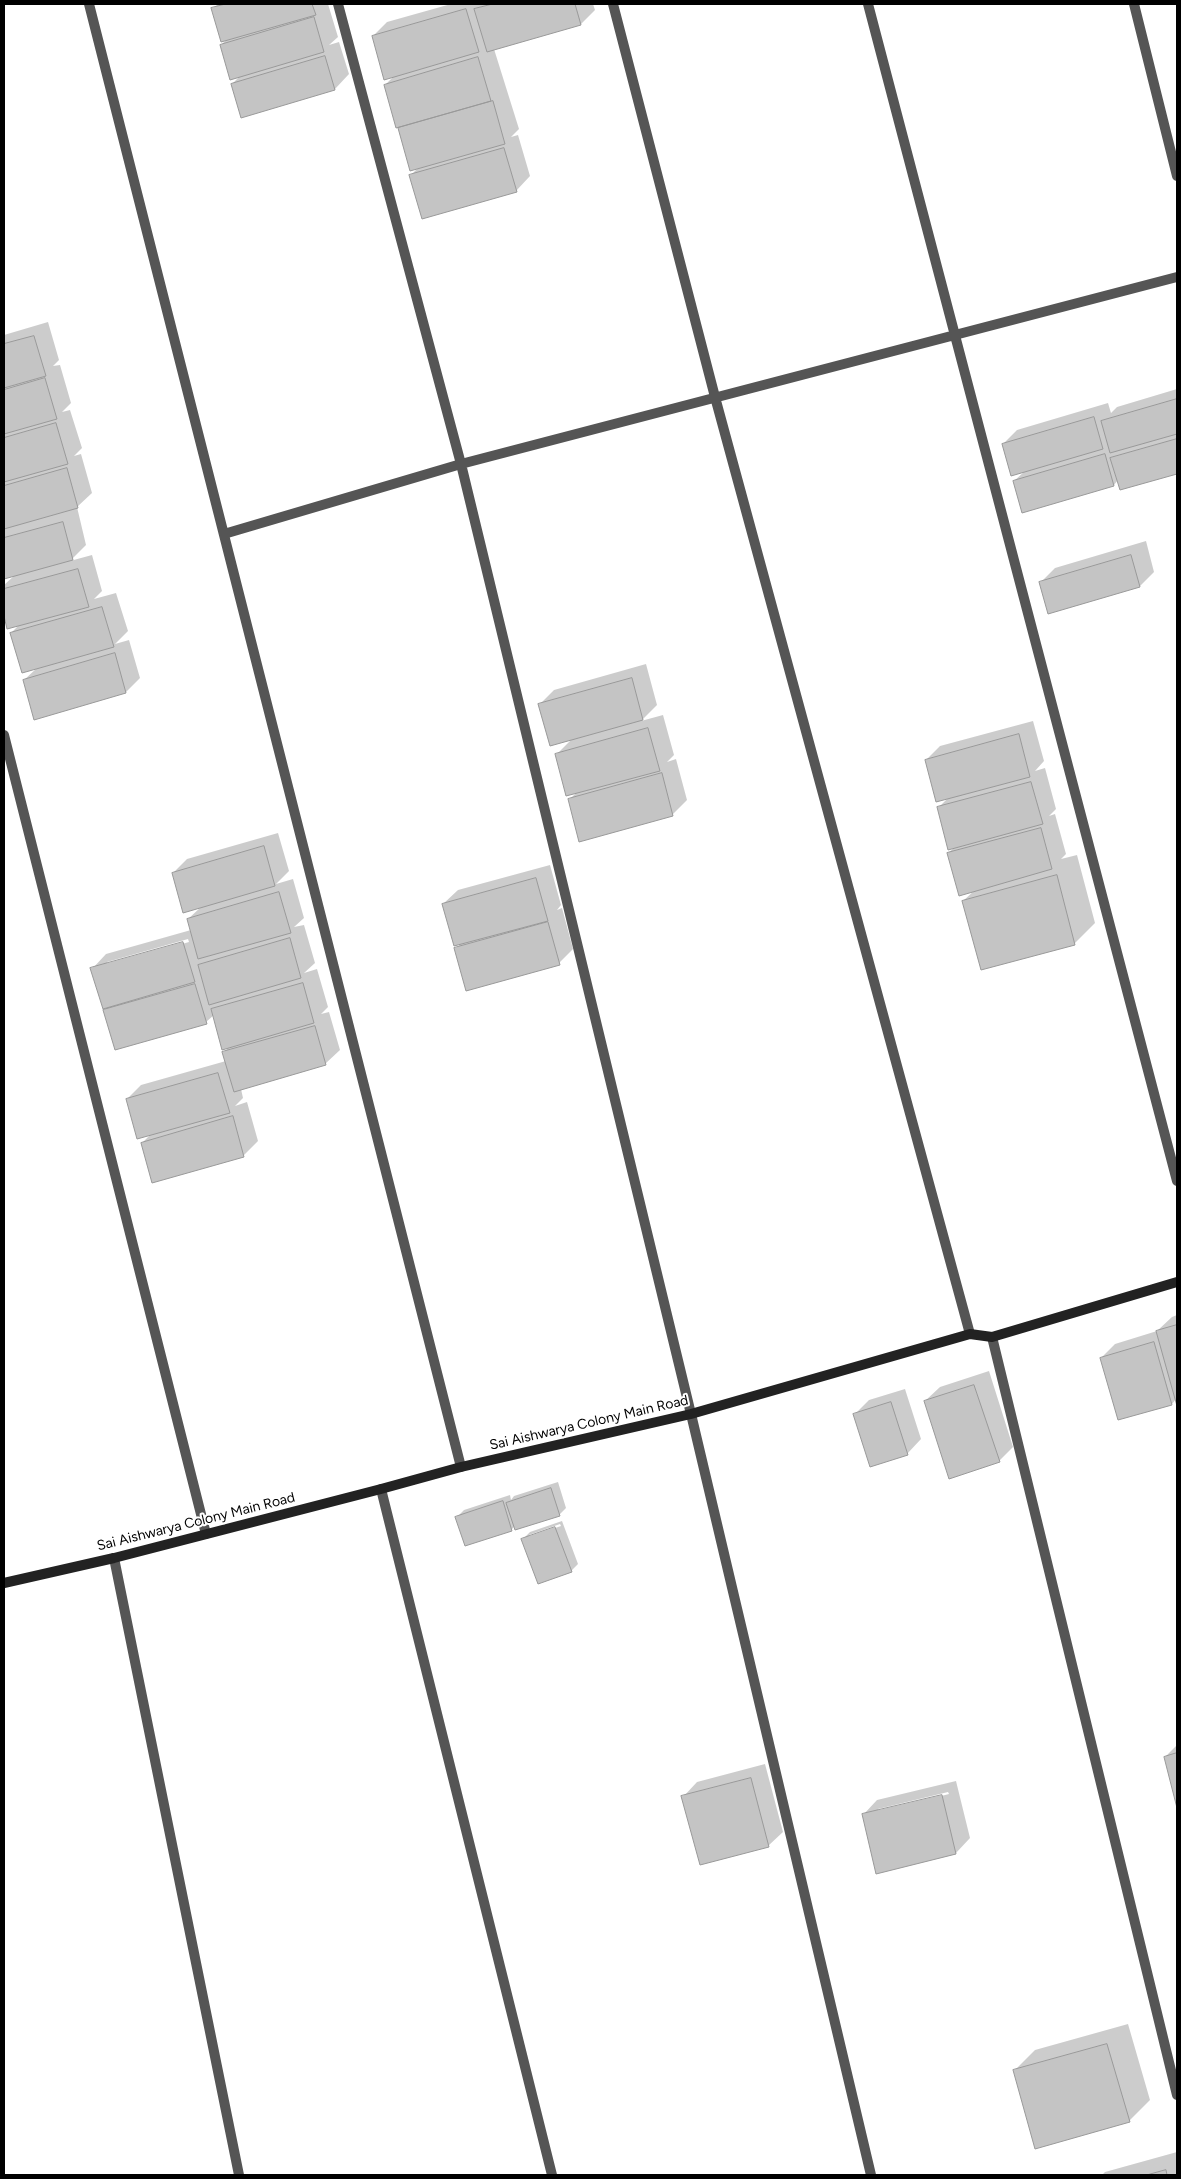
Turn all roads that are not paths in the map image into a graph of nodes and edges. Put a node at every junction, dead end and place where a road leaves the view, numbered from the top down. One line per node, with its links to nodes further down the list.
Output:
1 (89, 4): 11 (street)
2 (338, 4): 10 (street)
3 (612, 4): 9 (street)
4 (868, 4): 8 (street)
5 (1134, 4): 6 (street)
6 (1177, 176)
7 (1177, 276): 8 (street)
8 (954, 335): 9 (street); 13 (street)
9 (714, 397): 10 (street); 15 (street)
10 (461, 464): 11 (street); 17 (street)
11 (224, 534): 18 (street)
12 (4, 735): 20 (street)
13 (1177, 1181)
14 (1177, 1282): 16 (street, Sai Aishwarya Colony Main Road)
15 (970, 1334): 16 (street, Sai Aishwarya Colony Main Road); 17 (street, Sai Aishwarya Colony Main Road)
16 (992, 1337): 23 (street)
17 (690, 1414): 18 (street, Sai Aishwarya Colony Main Road); 26 (street)
18 (461, 1467): 19 (street, Sai Aishwarya Colony Main Road)
19 (382, 1490): 20 (street, Sai Aishwarya Colony Main Road); 25 (street)
20 (206, 1534): 21 (street, Sai Aishwarya Colony Main Road)
21 (114, 1558): 22 (street, Sai Aishwarya Colony Main Road); 24 (street)
22 (4, 1583)
23 (1177, 2095)
24 (239, 2175)
25 (552, 2175)
26 (871, 2175)

